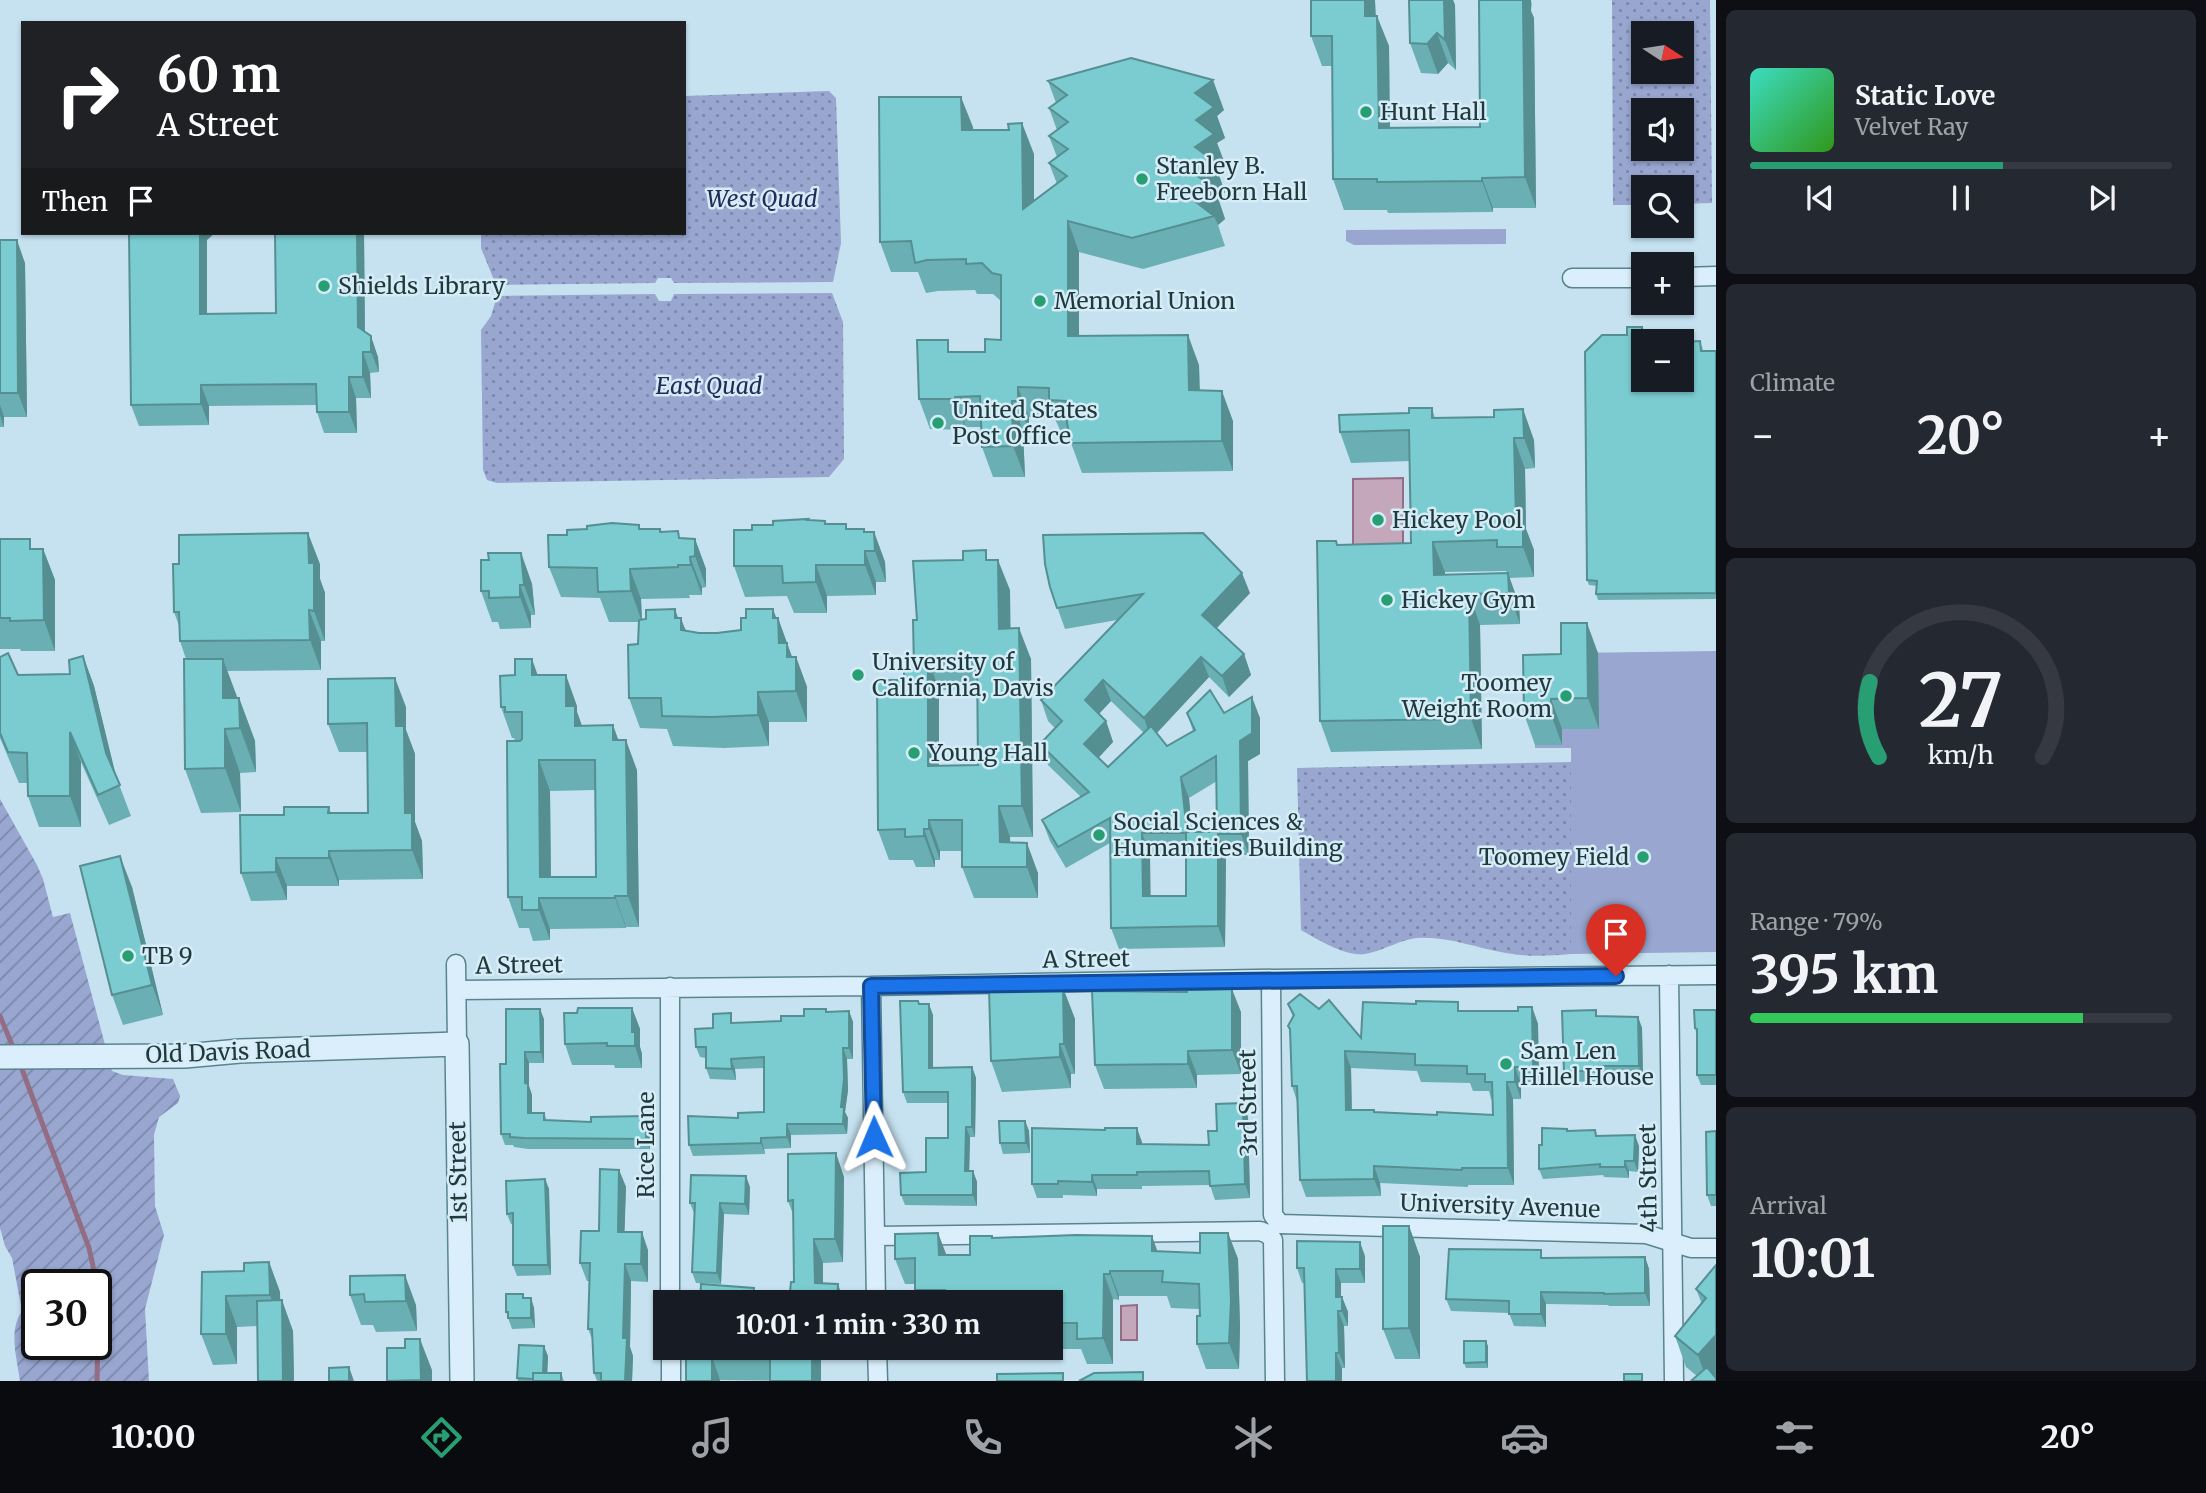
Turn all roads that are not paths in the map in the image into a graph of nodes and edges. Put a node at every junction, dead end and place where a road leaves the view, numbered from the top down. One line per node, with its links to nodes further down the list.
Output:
1 (1716, 276): 2 (street)
2 (1694, 277)
3 (1572, 278): 4 (street)
4 (1631, 278)
5 (456, 964): 11 (street, 1st Street)
6 (1669, 975): 7 (street, A Street); 8 (street, A Street); 16 (street, 4th Street)
7 (1716, 975)
8 (1271, 980): 9 (street, A Street); 14 (street, 3rd Street)
9 (871, 986): 10 (street, A Street); 15 (street)
10 (670, 988): 11 (street, A Street); 18 (street, Rice Lane)
11 (457, 990): 12 (street, 1st Street)
12 (457, 1044): 13 (street, Old Davis Road); 22 (street, 1st Street)
13 (0, 1057)
14 (1274, 1229): 15 (street, University Avenue); 16 (street, University Avenue); 25 (street, 3rd Street)
15 (875, 1236): 19 (street)
16 (1673, 1244): 17 (street, University Avenue); 26 (street, 4th Street)
17 (1716, 1248)
18 (670, 1290)
19 (876, 1290)
20 (671, 1360): 23 (street)
21 (877, 1360): 24 (street)
22 (462, 1381)
23 (671, 1381)
24 (878, 1381)
25 (1275, 1381)
26 (1674, 1381)

